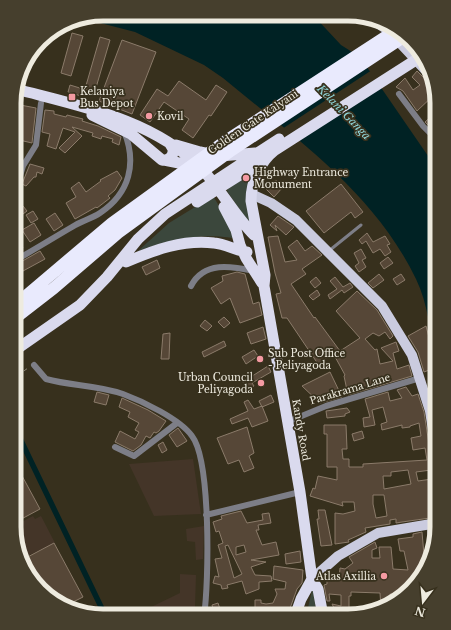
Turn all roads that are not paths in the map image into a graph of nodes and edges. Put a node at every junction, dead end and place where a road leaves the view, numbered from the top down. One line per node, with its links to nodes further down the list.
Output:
1 (391, 33): 6 (main road)
2 (391, 33): 20 (highway, Golden Gate Kalyani)
3 (400, 39): 20 (highway, Golden Gate Kalyani)
4 (413, 53): 13 (highway)
5 (417, 59): 13 (highway)
6 (421, 65)
7 (22, 91): 14 (highway)
8 (399, 94): 12 (street)
9 (22, 98): 10 (highway)
10 (41, 102): 11 (highway); 17 (street)
11 (123, 129): 16 (highway); 25 (street)
12 (430, 133)
13 (282, 142): 15 (highway)
14 (168, 143): 15 (highway); 16 (highway); 21 (highway)
15 (262, 156): 18 (highway); 26 (highway); 32 (highway)
16 (161, 159): 22 (highway, Kandy Road)
17 (21, 172)
18 (251, 194): 21 (highway, Kandy Road); 24 (main road)
19 (361, 225): 24 (lane)
20 (115, 228): 30 (highway); 31 (highway)
21 (257, 240): 22 (highway); 23 (highway); 29 (highway, Kandy Road)
22 (239, 241): 23 (highway, Kandy Road)
23 (243, 252): 26 (highway); 27 (highway, Kandy Road)
24 (328, 252): 35 (main road)
25 (21, 257)
26 (126, 262): 33 (highway)
27 (256, 272): 28 (street); 29 (highway, Kandy Road)
28 (191, 286)
29 (264, 286): 37 (highway, Kandy Road)
30 (21, 301)
31 (21, 314)
32 (21, 346)
33 (21, 353)
34 (34, 365): 38 (street)
35 (420, 378): 36 (main road); 37 (street, Parakrama Lane)
36 (430, 411)
37 (287, 422): 40 (highway, Kandy Road)
38 (177, 423): 39 (street); 41 (street)
39 (115, 447)
40 (300, 492): 41 (street); 43 (highway, Kandy Road)
41 (206, 515): 44 (street)
42 (430, 524): 43 (main road)
43 (312, 580): 45 (highway); 46 (highway, Kandy Road)
44 (205, 609)
45 (297, 609)
46 (322, 609)

